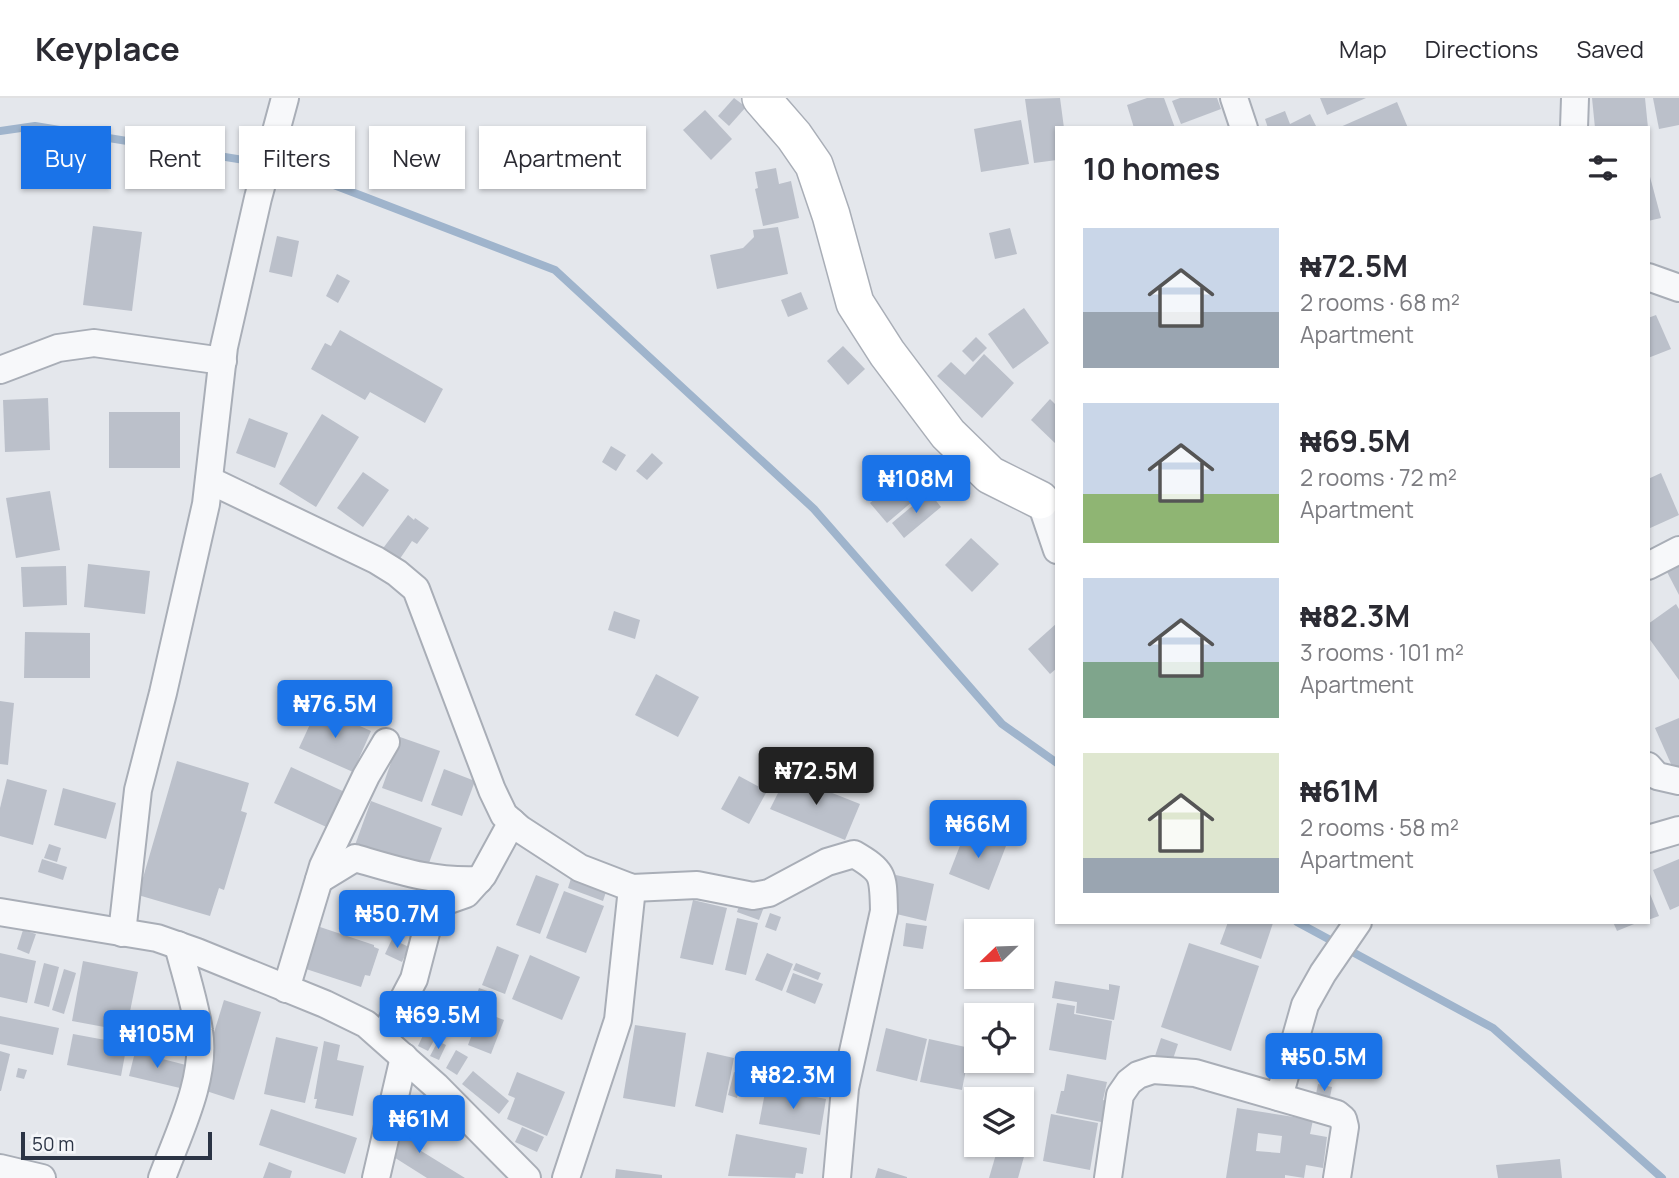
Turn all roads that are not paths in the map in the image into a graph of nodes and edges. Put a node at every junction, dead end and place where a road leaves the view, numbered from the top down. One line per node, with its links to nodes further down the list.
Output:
1 (285, 98): 9 (street)
2 (761, 98): 12 (street)
3 (1234, 98): 5 (street)
4 (1575, 98): 6 (street)
5 (1243, 126)
6 (1574, 126)
7 (1650, 279): 8 (street)
8 (1679, 288)
9 (223, 361): 10 (street); 11 (street)
10 (0, 370)
11 (209, 480): 19 (street); 27 (street)
12 (1049, 504): 13 (street)
13 (1055, 538)
14 (1679, 550): 15 (street)
15 (1650, 565)
16 (386, 742): 22 (street)
17 (1650, 768): 18 (street)
18 (1679, 781)
19 (512, 822): 23 (street); 24 (street)
20 (1679, 830): 21 (street)
21 (1650, 838)
22 (319, 880): 23 (street); 29 (street)
23 (479, 880): 30 (street)
24 (632, 888): 39 (street); 40 (street)
25 (0, 912): 27 (street)
26 (1357, 924): 32 (street)
27 (122, 933): 28 (street)
28 (178, 945): 29 (street); 36 (street)
29 (286, 989): 30 (street)
30 (383, 1038): 31 (street)
31 (404, 1057): 34 (street); 37 (street)
32 (1279, 1097): 41 (street); 42 (street)
33 (0, 1168): 35 (street)
34 (504, 1168): 38 (street)
35 (42, 1178)
36 (162, 1178)
37 (376, 1178)
38 (527, 1178)
39 (566, 1178)
40 (837, 1178)
41 (1108, 1178)
42 (1337, 1178)

